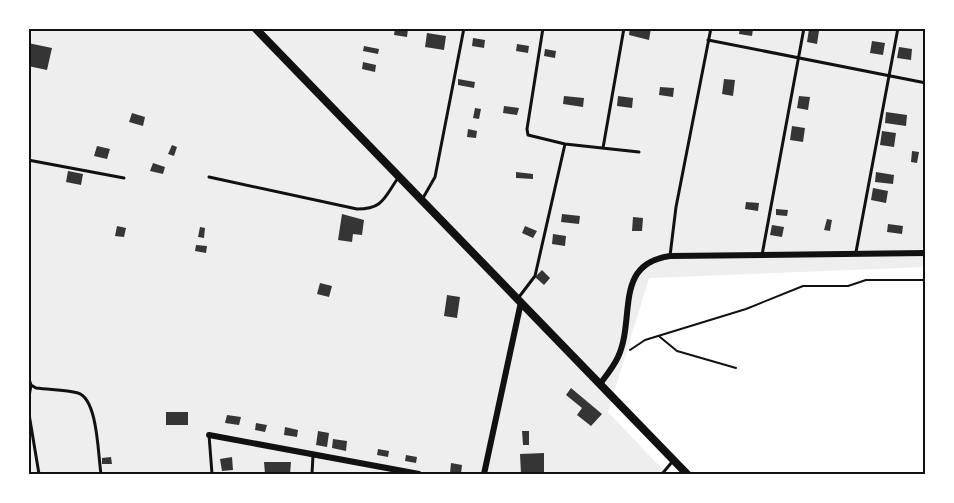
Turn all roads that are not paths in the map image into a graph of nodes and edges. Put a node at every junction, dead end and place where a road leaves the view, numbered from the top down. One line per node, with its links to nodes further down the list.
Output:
1 (255, 28): 17 (street)
2 (464, 28): 19 (lane)
3 (543, 28): 12 (lane)
4 (624, 28): 13 (lane)
5 (711, 28): 8 (lane)
6 (804, 28): 9 (lane)
7 (898, 28): 10 (lane)
8 (708, 40): 9 (lane); 23 (lane)
9 (799, 58): 10 (lane); 22 (lane)
10 (889, 76): 11 (lane); 21 (lane)
11 (926, 83)
12 (565, 144): 13 (lane); 24 (lane)
13 (603, 148): 14 (lane)
14 (639, 152)
15 (28, 160): 18 (lane)
16 (209, 177): 17 (lane)
17 (399, 177): 19 (street)
18 (124, 178)
19 (422, 200): 24 (street)
20 (926, 253): 21 (street)
21 (855, 254): 22 (street)
22 (762, 255): 23 (street)
23 (670, 256): 26 (street)
24 (520, 300): 26 (street); 37 (street)
25 (28, 376): 27 (lane)
26 (600, 384): 31 (street)
27 (31, 385): 28 (lane); 33 (lane)
28 (28, 406): 32 (lane)
29 (208, 435): 30 (street); 34 (lane)
30 (313, 455): 35 (lane); 36 (street)
31 (673, 460): 38 (lane); 39 (street)
32 (39, 474)
33 (101, 474)
34 (212, 474)
35 (312, 474)
36 (418, 474)
37 (484, 474)
38 (662, 474)
39 (687, 474)

